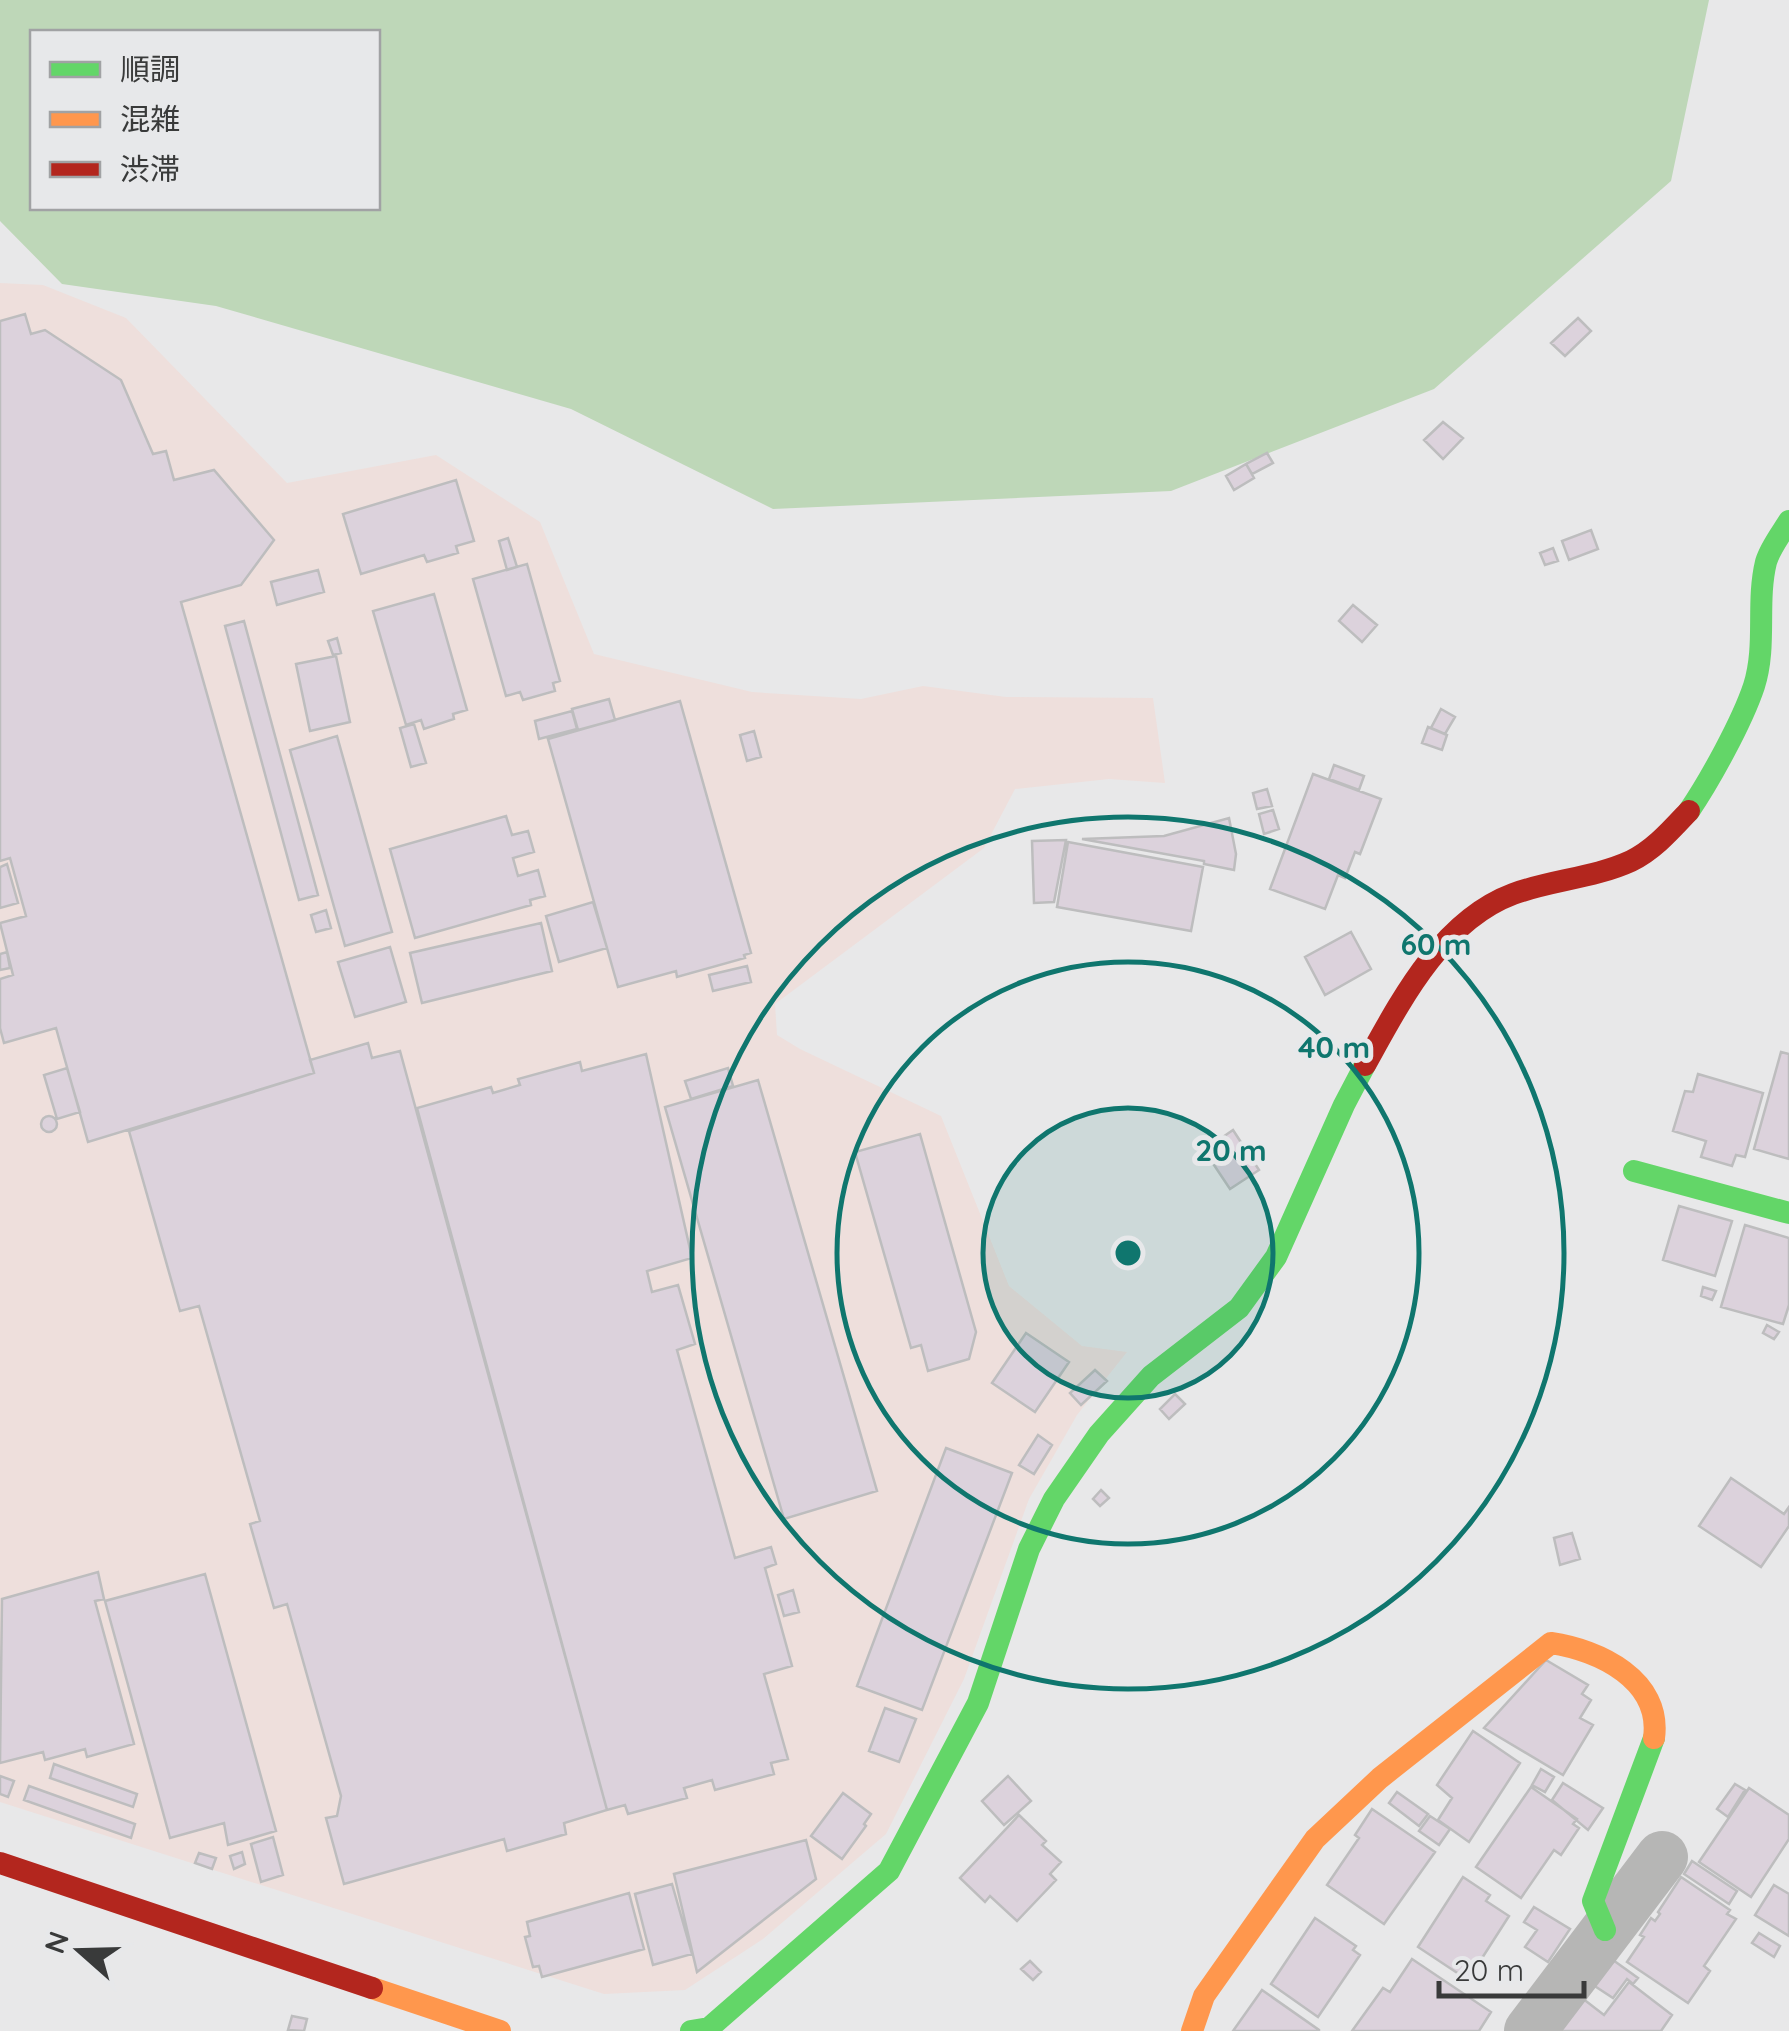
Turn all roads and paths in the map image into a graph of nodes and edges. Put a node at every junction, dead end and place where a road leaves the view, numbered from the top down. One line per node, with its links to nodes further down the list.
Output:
1 (1789, 522): 8 (street)
2 (1634, 1171): 3 (street)
3 (1789, 1213)
4 (1662, 1857): 6 (street)
5 (0, 1863): 7 (street)
6 (1605, 1930): 9 (street); 10 (street)
7 (500, 2031)
8 (691, 2031)
9 (1192, 2031)
10 (1530, 2031)

